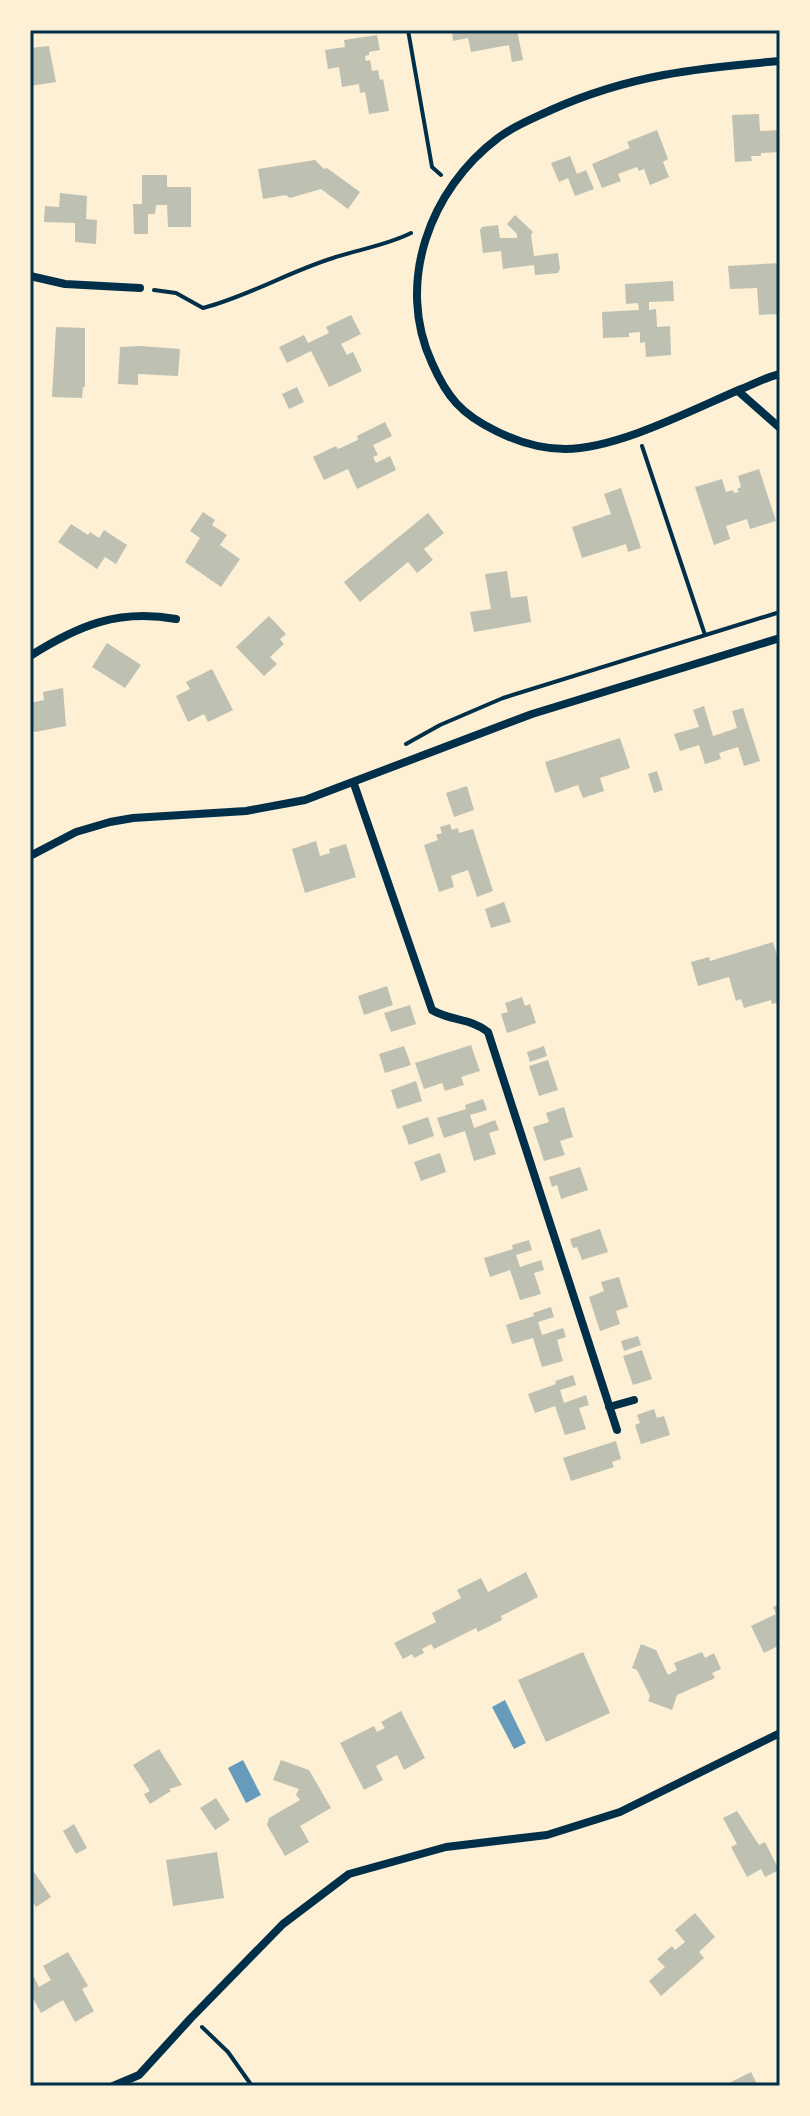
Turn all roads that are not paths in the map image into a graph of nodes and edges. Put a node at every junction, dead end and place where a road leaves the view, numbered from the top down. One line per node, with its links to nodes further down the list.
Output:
1 (780, 61): 5 (street)
2 (30, 276): 3 (street)
3 (140, 288)
4 (780, 374): 5 (street)
5 (738, 391): 6 (street)
6 (780, 428)
7 (176, 619): 9 (street)
8 (780, 638): 10 (street)
9 (30, 656)
10 (354, 784): 11 (street); 13 (street)
11 (30, 856)
12 (634, 1400): 13 (street)
13 (609, 1407): 14 (street)
14 (617, 1430)
15 (780, 1733): 16 (street)
16 (113, 2086)

